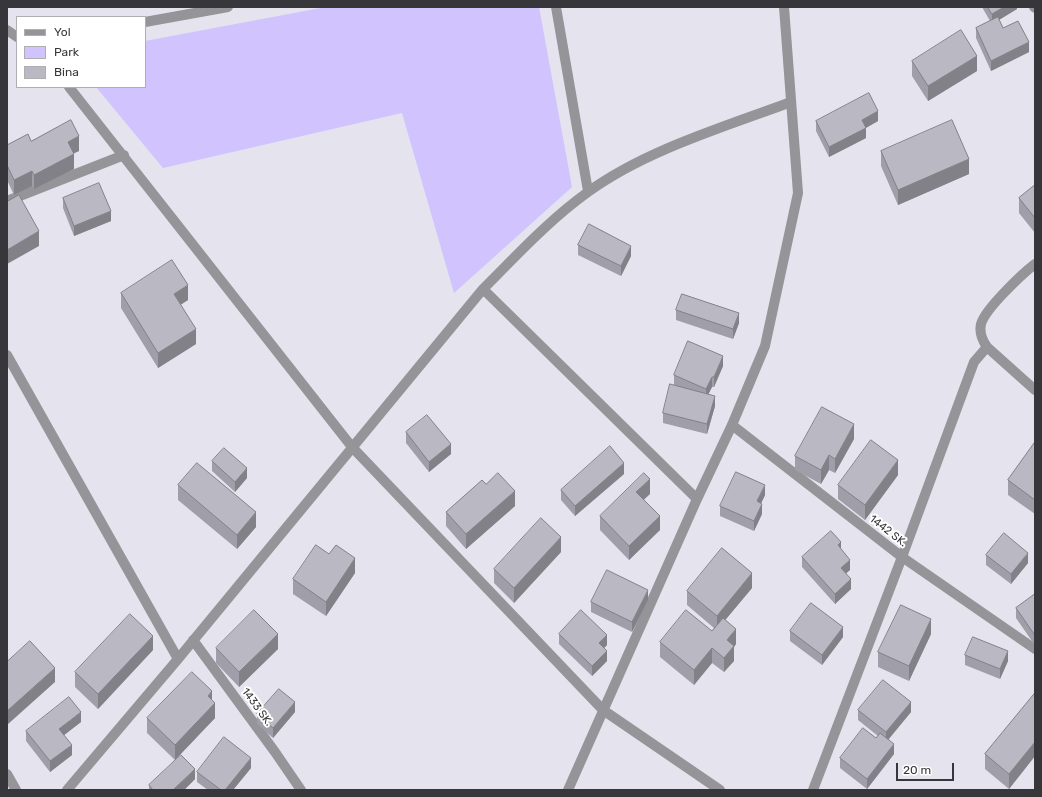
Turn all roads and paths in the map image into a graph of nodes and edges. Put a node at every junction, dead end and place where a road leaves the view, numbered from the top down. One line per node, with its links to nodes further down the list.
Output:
1 (228, 7): 4 (street)
2 (556, 7): 10 (street)
3 (784, 7): 8 (street)
4 (146, 22)
5 (7, 30): 6 (street)
6 (16, 36)
7 (70, 88): 9 (street)
8 (791, 102): 10 (street); 17 (street)
9 (124, 155): 11 (street); 18 (street)
10 (588, 191): 13 (street)
11 (7, 201)
12 (1035, 264): 14 (street)
13 (484, 289): 18 (street); 19 (street)
14 (986, 347): 16 (street); 20 (street)
15 (7, 355): 23 (street)
16 (1035, 390)
17 (732, 425): 19 (street); 20 (street, 1442 SK.)
18 (352, 448): 21 (street); 24 (street)
19 (697, 499): 24 (street)
20 (902, 557): 22 (street, 1442 SK.); 31 (street)
21 (193, 640): 23 (street); 28 (street, 1433 SK.)
22 (1035, 649)
23 (178, 659): 27 (street)
24 (603, 710): 29 (street); 30 (street)
25 (7, 774): 26 (street)
26 (16, 790)
27 (67, 790)
28 (301, 790)
29 (568, 790)
30 (720, 790)
31 (813, 790)

